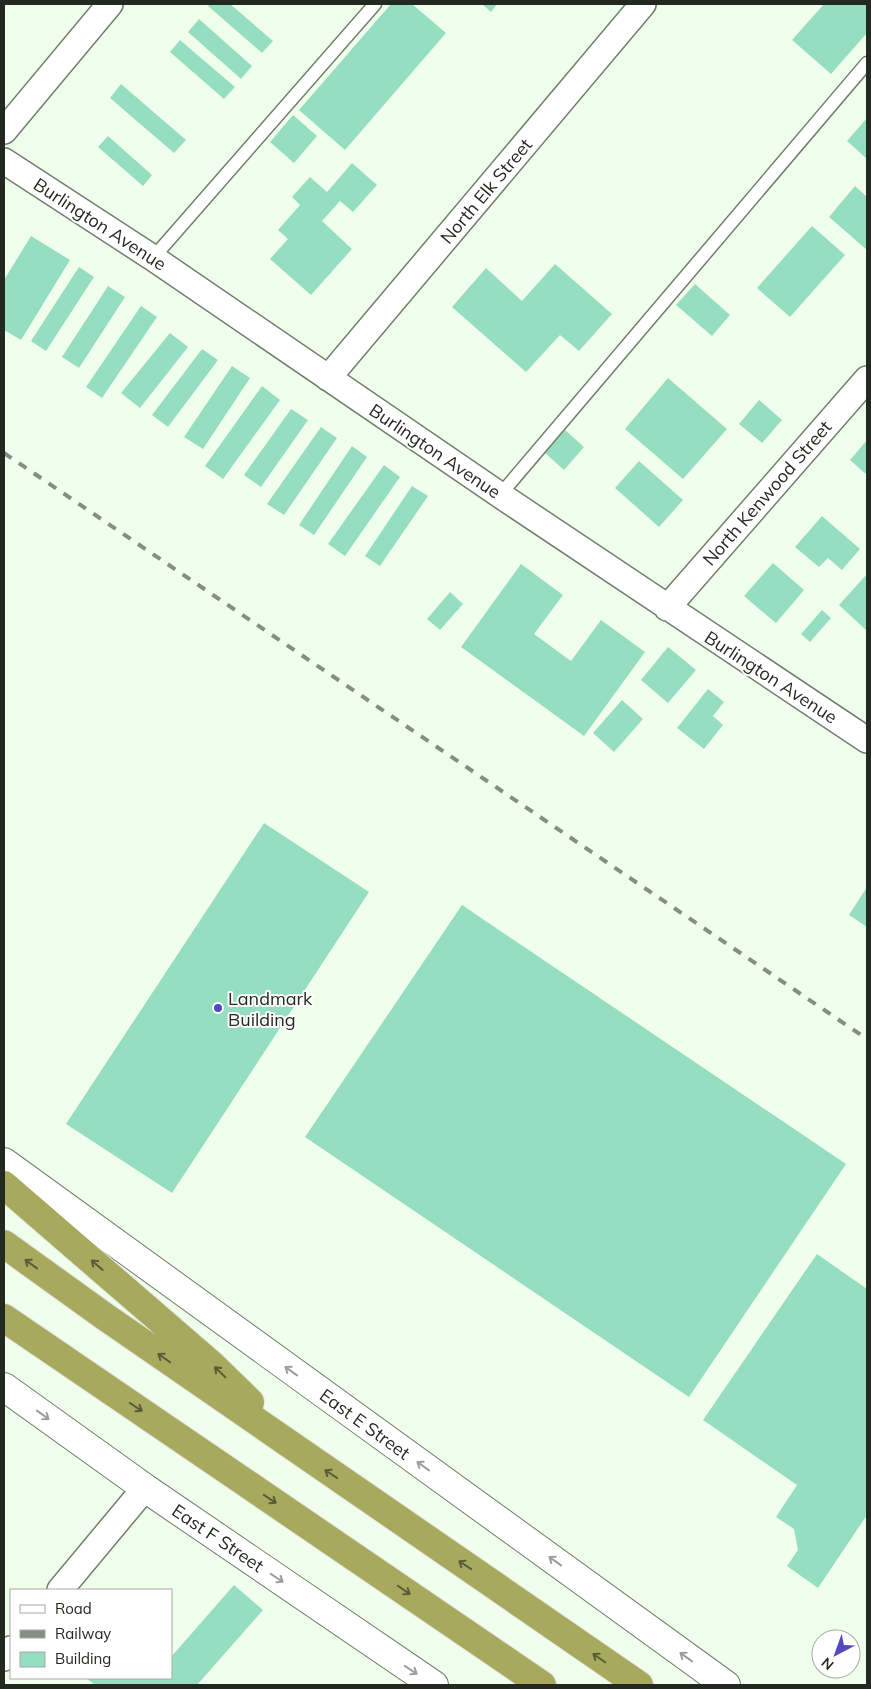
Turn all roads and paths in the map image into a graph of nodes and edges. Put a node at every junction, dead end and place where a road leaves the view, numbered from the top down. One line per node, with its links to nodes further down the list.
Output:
1 (110, 4): 5 (street)
2 (375, 4): 7 (lane)
3 (643, 4): 8 (street, North Elk Street)
4 (867, 63): 10 (lane)
5 (4, 131)
6 (4, 161): 7 (street, Burlington Avenue)
7 (153, 258): 8 (street, Burlington Avenue)
8 (328, 378): 10 (street, Burlington Avenue)
9 (867, 379): 11 (street, North Kenwood Street)
10 (500, 495): 11 (street, Burlington Avenue)
11 (667, 608): 12 (street, Burlington Avenue)
12 (864, 733)
13 (4, 1162): 26 (main road, East E Street, one-way to 13)
14 (4, 1185): 20 (highway, one-way to 14)
15 (4, 1244): 20 (highway, one-way to 15)
16 (4, 1309): 18 (highway)
17 (4, 1318): 18 (highway)
18 (95, 1380): 24 (highway, one-way to 24)
19 (4, 1387): 21 (main road, East F Street, one-way to 21)
20 (305, 1455): 25 (highway, one-way to 20)
21 (145, 1488): 22 (street); 23 (main road, East F Street, one-way to 23)
22 (61, 1589)
23 (434, 1685)
24 (542, 1685)
25 (640, 1685)
26 (726, 1685)

